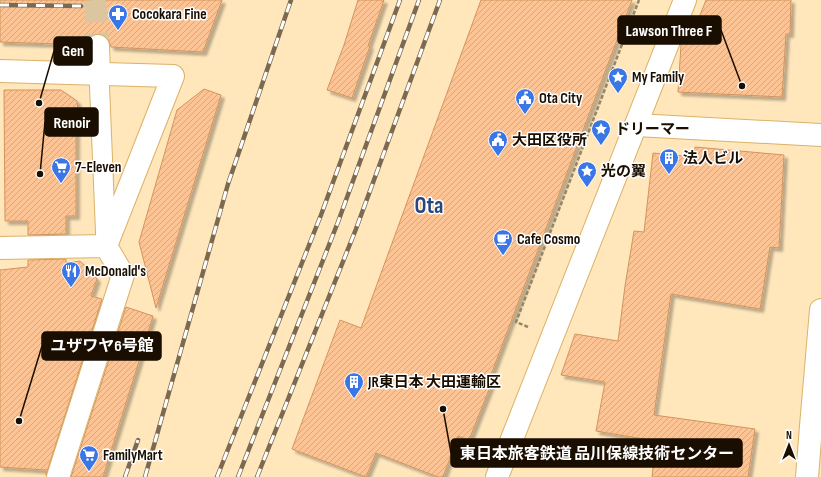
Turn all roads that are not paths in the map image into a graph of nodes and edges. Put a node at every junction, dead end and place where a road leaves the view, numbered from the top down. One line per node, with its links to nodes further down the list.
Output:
1 (685, 0): 5 (street)
2 (98, 46): 4 (street)
3 (0, 71): 4 (street)
4 (99, 74): 7 (street); 7 (street)
5 (636, 124): 6 (street); 12 (street)
6 (821, 135)
7 (106, 246): 8 (street); 11 (street)
8 (0, 248)
9 (821, 310): 10 (street)
10 (816, 426): 13 (street)
11 (58, 477)
12 (497, 477)
13 (807, 477)

